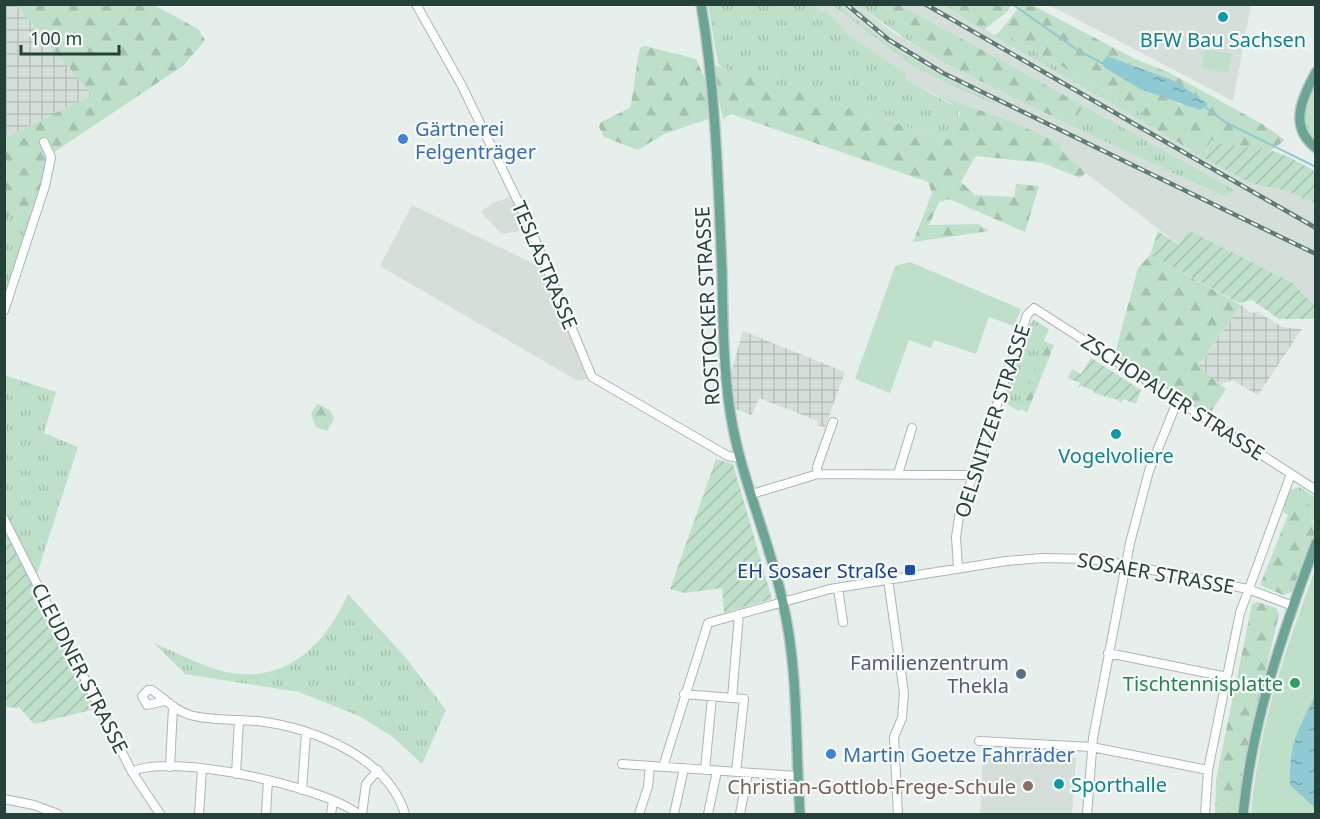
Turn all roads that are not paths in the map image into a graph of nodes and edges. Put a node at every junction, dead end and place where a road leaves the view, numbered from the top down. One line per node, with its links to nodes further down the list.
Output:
1 (416, 4): 11 (street, TESLASTRASSE)
2 (702, 4): 11 (main road, ROSTOCKER STRASSE)
3 (1316, 72): 5 (main road)
4 (44, 142): 7 (street)
5 (1316, 148)
6 (1030, 310): 8 (street, ZSCHOPAUER STRASSE); 15 (street, OELSNITZER STRASSE)
7 (4, 311)
8 (1177, 402): 14 (street, ZSCHOPAUER STRASSE); 20 (street)
9 (833, 422): 12 (street)
10 (912, 428): 13 (street)
11 (740, 458): 17 (main road, ROSTOCKER STRASSE)
12 (818, 474): 13 (street); 17 (street)
13 (898, 474): 15 (street)
14 (1291, 474): 16 (street, ZSCHOPAUER STRASSE); 24 (street)
15 (972, 475): 21 (street, OELSNITZER STRASSE)
16 (1316, 490)
17 (752, 494): 25 (main road, ROSTOCKER STRASSE)
18 (4, 519): 50 (street, CLEUDNER STRASSE)
19 (1316, 543): 26 (main road)
20 (1127, 565): 21 (street, SOSAER STRASSE); 24 (street, SOSAER STRASSE); 29 (street)
21 (958, 568): 22 (street, SOSAER STRASSE)
22 (888, 579): 23 (street, SOSAER STRASSE); 72 (street)
23 (838, 588): 25 (street, SOSAER STRASSE); 28 (street)
24 (1248, 589): 26 (street, SOSAER STRASSE); 30 (street)
25 (783, 601): 27 (street, SOSAER STRASSE); 54 (main road, ROSTOCKER STRASSE)
26 (1293, 606): 75 (main road)
27 (739, 614): 31 (street, SOSAER STRASSE); 33 (street)
28 (843, 622)
29 (1108, 653): 30 (street); 39 (street)
30 (1227, 677): 48 (street)
31 (684, 694): 32 (street); 43 (street)
32 (712, 697): 33 (street); 47 (street)
33 (732, 698): 51 (street)
34 (164, 701): 35 (street)
35 (174, 707): 36 (street); 42 (street)
36 (239, 720): 37 (street); 53 (street)
37 (306, 733): 46 (street); 56 (street)
38 (979, 741): 39 (street)
39 (1092, 747): 48 (street); 73 (street)
40 (622, 764): 41 (street)
41 (650, 766): 43 (street); 67 (street)
42 (170, 767): 45 (street); 50 (street)
43 (663, 767): 44 (street)
44 (684, 768): 47 (street); 68 (street)
45 (202, 769): 53 (street); 62 (street)
46 (378, 770): 65 (street); 66 (street)
47 (705, 770): 49 (street)
48 (1208, 770): 74 (street)
49 (717, 771): 51 (street); 69 (street)
50 (132, 772): 61 (street, CLEUDNER STRASSE)
51 (736, 772): 52 (street)
52 (748, 773): 54 (street); 70 (street)
53 (236, 774): 55 (street)
54 (797, 776): 71 (main road, ROSTOCKER STRASSE)
55 (268, 780): 56 (street); 63 (street)
56 (302, 790): 58 (street)
57 (4, 799): 59 (street)
58 (333, 801): 64 (street); 65 (street)
59 (46, 812): 60 (street)
60 (58, 814)
61 (160, 814)
62 (199, 814)
63 (266, 814)
64 (331, 814)
65 (360, 814)
66 (405, 814)
67 (639, 814)
68 (674, 814)
69 (708, 814)
70 (740, 814)
71 (800, 814)
72 (898, 814)
73 (1087, 814)
74 (1205, 814)
75 (1243, 814)

